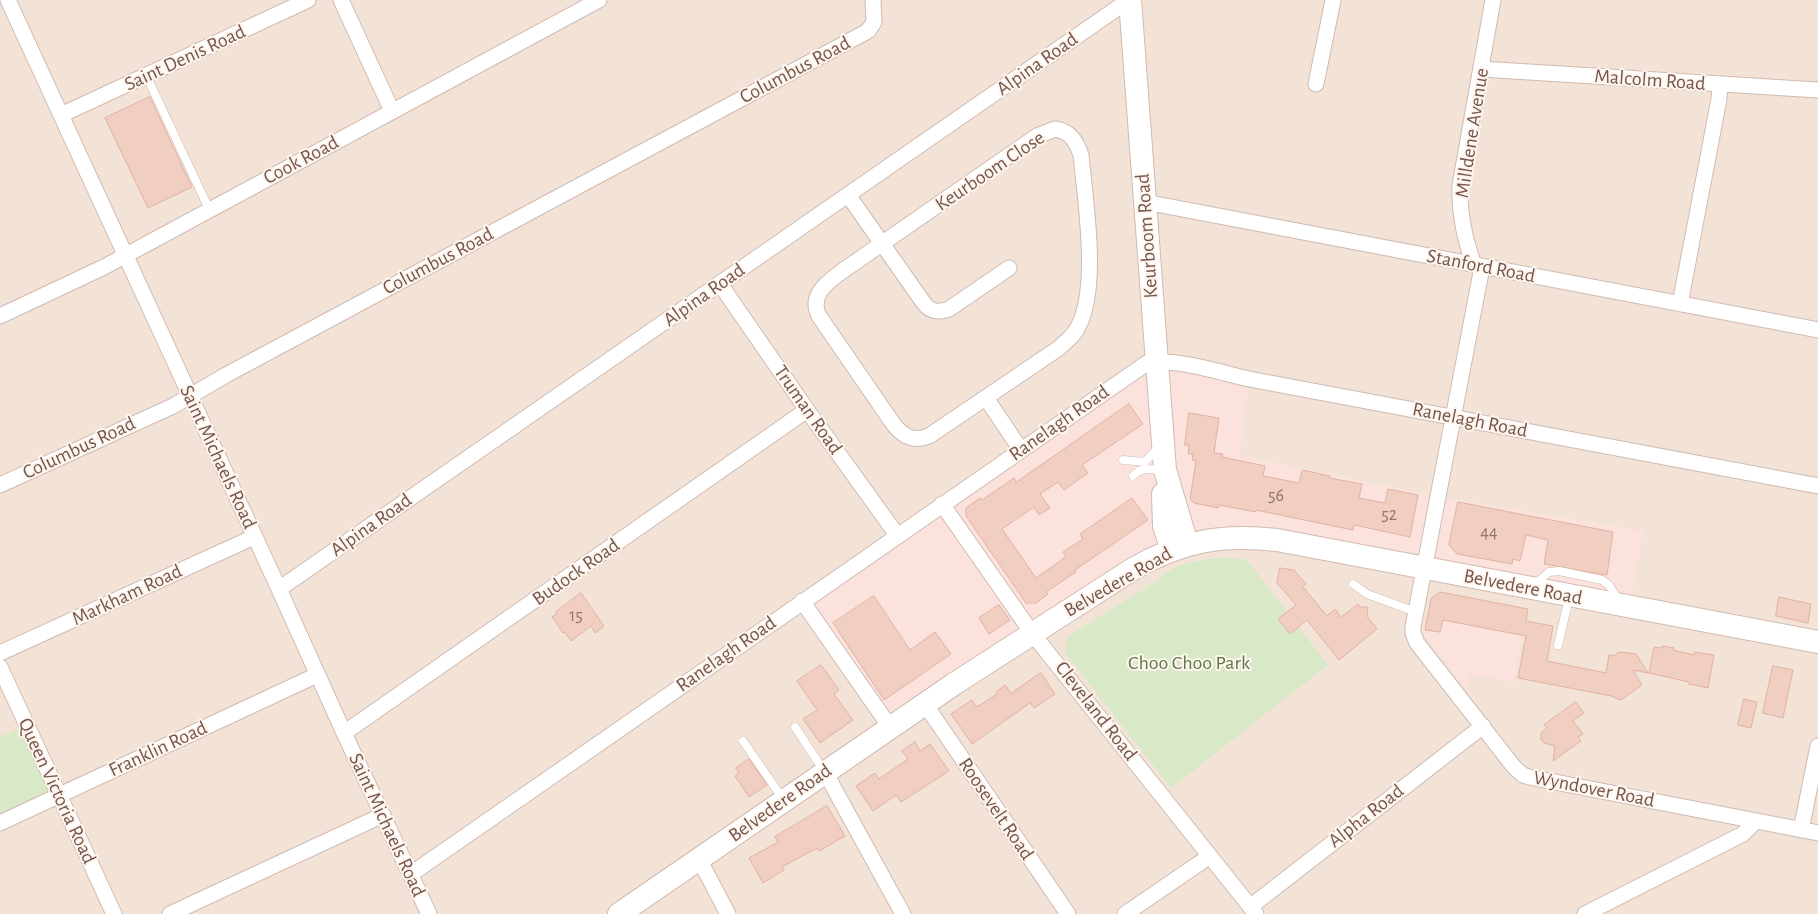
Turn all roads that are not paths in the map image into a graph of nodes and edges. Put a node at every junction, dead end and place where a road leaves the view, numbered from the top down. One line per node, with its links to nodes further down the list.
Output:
1 (8, 0): 15 (street, Saint Michaels Road)
2 (308, 0): 10 (street, Saint Denis Road)
3 (341, 0): 14 (street)
4 (599, 0): 14 (street, Cook Road)
5 (873, 0): 29 (street, Columbus Road)
6 (1130, 0): 16 (street, Alpina Road); 17 (main road, Keurboom Road)
7 (1333, 0): 11 (street)
8 (1493, 0): 9 (street, Milldene Avenue)
9 (1481, 69): 12 (street, Malcolm Road); 21 (street, Milldene Avenue)
10 (146, 76): 15 (street, Saint Denis Road); 18 (lane)
11 (1316, 84)
12 (1720, 84): 13 (street, Malcolm Road); 24 (street)
13 (1818, 90)
14 (392, 111): 18 (street, Cook Road)
15 (61, 115): 20 (street, Saint Michaels Road)
16 (848, 195): 19 (street); 23 (street, Alpina Road)
17 (1145, 202): 21 (street, Stanford Road); 27 (main road, Keurboom Road)
18 (209, 209): 20 (street, Cook Road)
19 (882, 244): 22 (street); 28 (street, Keurboom Close); 28 (street, Keurboom Close)
20 (125, 255): 25 (street, Cook Road); 29 (street, Saint Michaels Road)
21 (1478, 266): 24 (street, Stanford Road); 31 (street, Milldene Avenue)
22 (1009, 268)
23 (720, 284): 30 (street, Truman Road); 46 (street, Alpina Road)
24 (1680, 304): 26 (street, Stanford Road)
25 (0, 316)
26 (1818, 330)
27 (1157, 362): 31 (street, Ranelagh Road); 32 (main road, Keurboom Road); 33 (street, Ranelagh Road)
28 (990, 395): 33 (street)
29 (189, 396): 37 (street, Columbus Road); 41 (street, Saint Michaels Road)
30 (807, 410): 40 (street, Truman Road); 61 (street, Budock Road)
31 (1455, 417): 38 (street, Ranelagh Road); 43 (street, Milldene Avenue)
32 (1162, 434): 34 (lane); 35 (main road, Keurboom Road)
33 (1025, 447): 39 (street, Ranelagh Road)
34 (1123, 460)
35 (1165, 471): 36 (lane); 42 (main road, Keurboom Road)
36 (1132, 476)
37 (0, 485)
38 (1818, 486)
39 (942, 504): 40 (street, Ranelagh Road); 51 (street, Cleveland Road)
40 (897, 535): 48 (street, Ranelagh Road)
41 (254, 537): 46 (street, Saint Michaels Road); 54 (street, Markham Road)
42 (1179, 547): 43 (main road, Belvedere Road); 51 (main road, Belvedere Road)
43 (1425, 569): 45 (main road, Belvedere Road); 50 (street, Wyndover Road)
44 (1354, 584): 50 (lane)
45 (1531, 588): 47 (main road, Belvedere Road); 49 (lane)
46 (279, 589): 56 (street, Saint Michaels Road)
47 (1569, 596): 49 (main road, Belvedere Road); 53 (lane)
48 (802, 601): 60 (street); 74 (street, Ranelagh Road)
49 (1621, 606): 52 (main road, Belvedere Road)
50 (1416, 612): 58 (street, Wyndover Road)
51 (1032, 633): 57 (main road, Belvedere Road); 72 (street, Cleveland Road)
52 (1818, 642)
53 (1558, 645)
54 (0, 653)
55 (0, 667): 65 (street, Queen Victoria Road)
56 (317, 675): 61 (street, Saint Michaels Road); 65 (street, Franklin Road)
57 (924, 704): 60 (main road, Belvedere Road); 82 (street, Roosevelt Road)
58 (1483, 726): 68 (street, Wyndover Road); 75 (street, Alpha Road)
59 (795, 727): 64 (lane)
60 (890, 727): 64 (main road, Belvedere Road)
61 (344, 733): 67 (street, Saint Michaels Road)
62 (743, 741): 66 (lane)
63 (1818, 746): 70 (street)
64 (825, 772): 66 (main road, Belvedere Road); 81 (street)
65 (58, 795): 69 (street, Franklin Road); 76 (street, Queen Victoria Road)
66 (784, 800): 73 (main road, Belvedere Road)
67 (383, 815): 74 (street, Saint Michaels Road); 77 (street)
68 (1756, 821): 70 (street, Wyndover Road); 84 (street)
69 (0, 823)
70 (1801, 830): 71 (street, Wyndover Road)
71 (1818, 833)
72 (1210, 856): 75 (street, Cleveland Road); 83 (street)
73 (698, 859): 79 (main road, Belvedere Road); 80 (street)
74 (411, 874): 78 (street, Saint Michaels Road)
75 (1253, 911)
76 (114, 914)
77 (170, 914)
78 (429, 914)
79 (619, 914)
80 (728, 914)
81 (903, 914)
82 (1068, 914)
83 (1126, 914)
84 (1585, 914)

